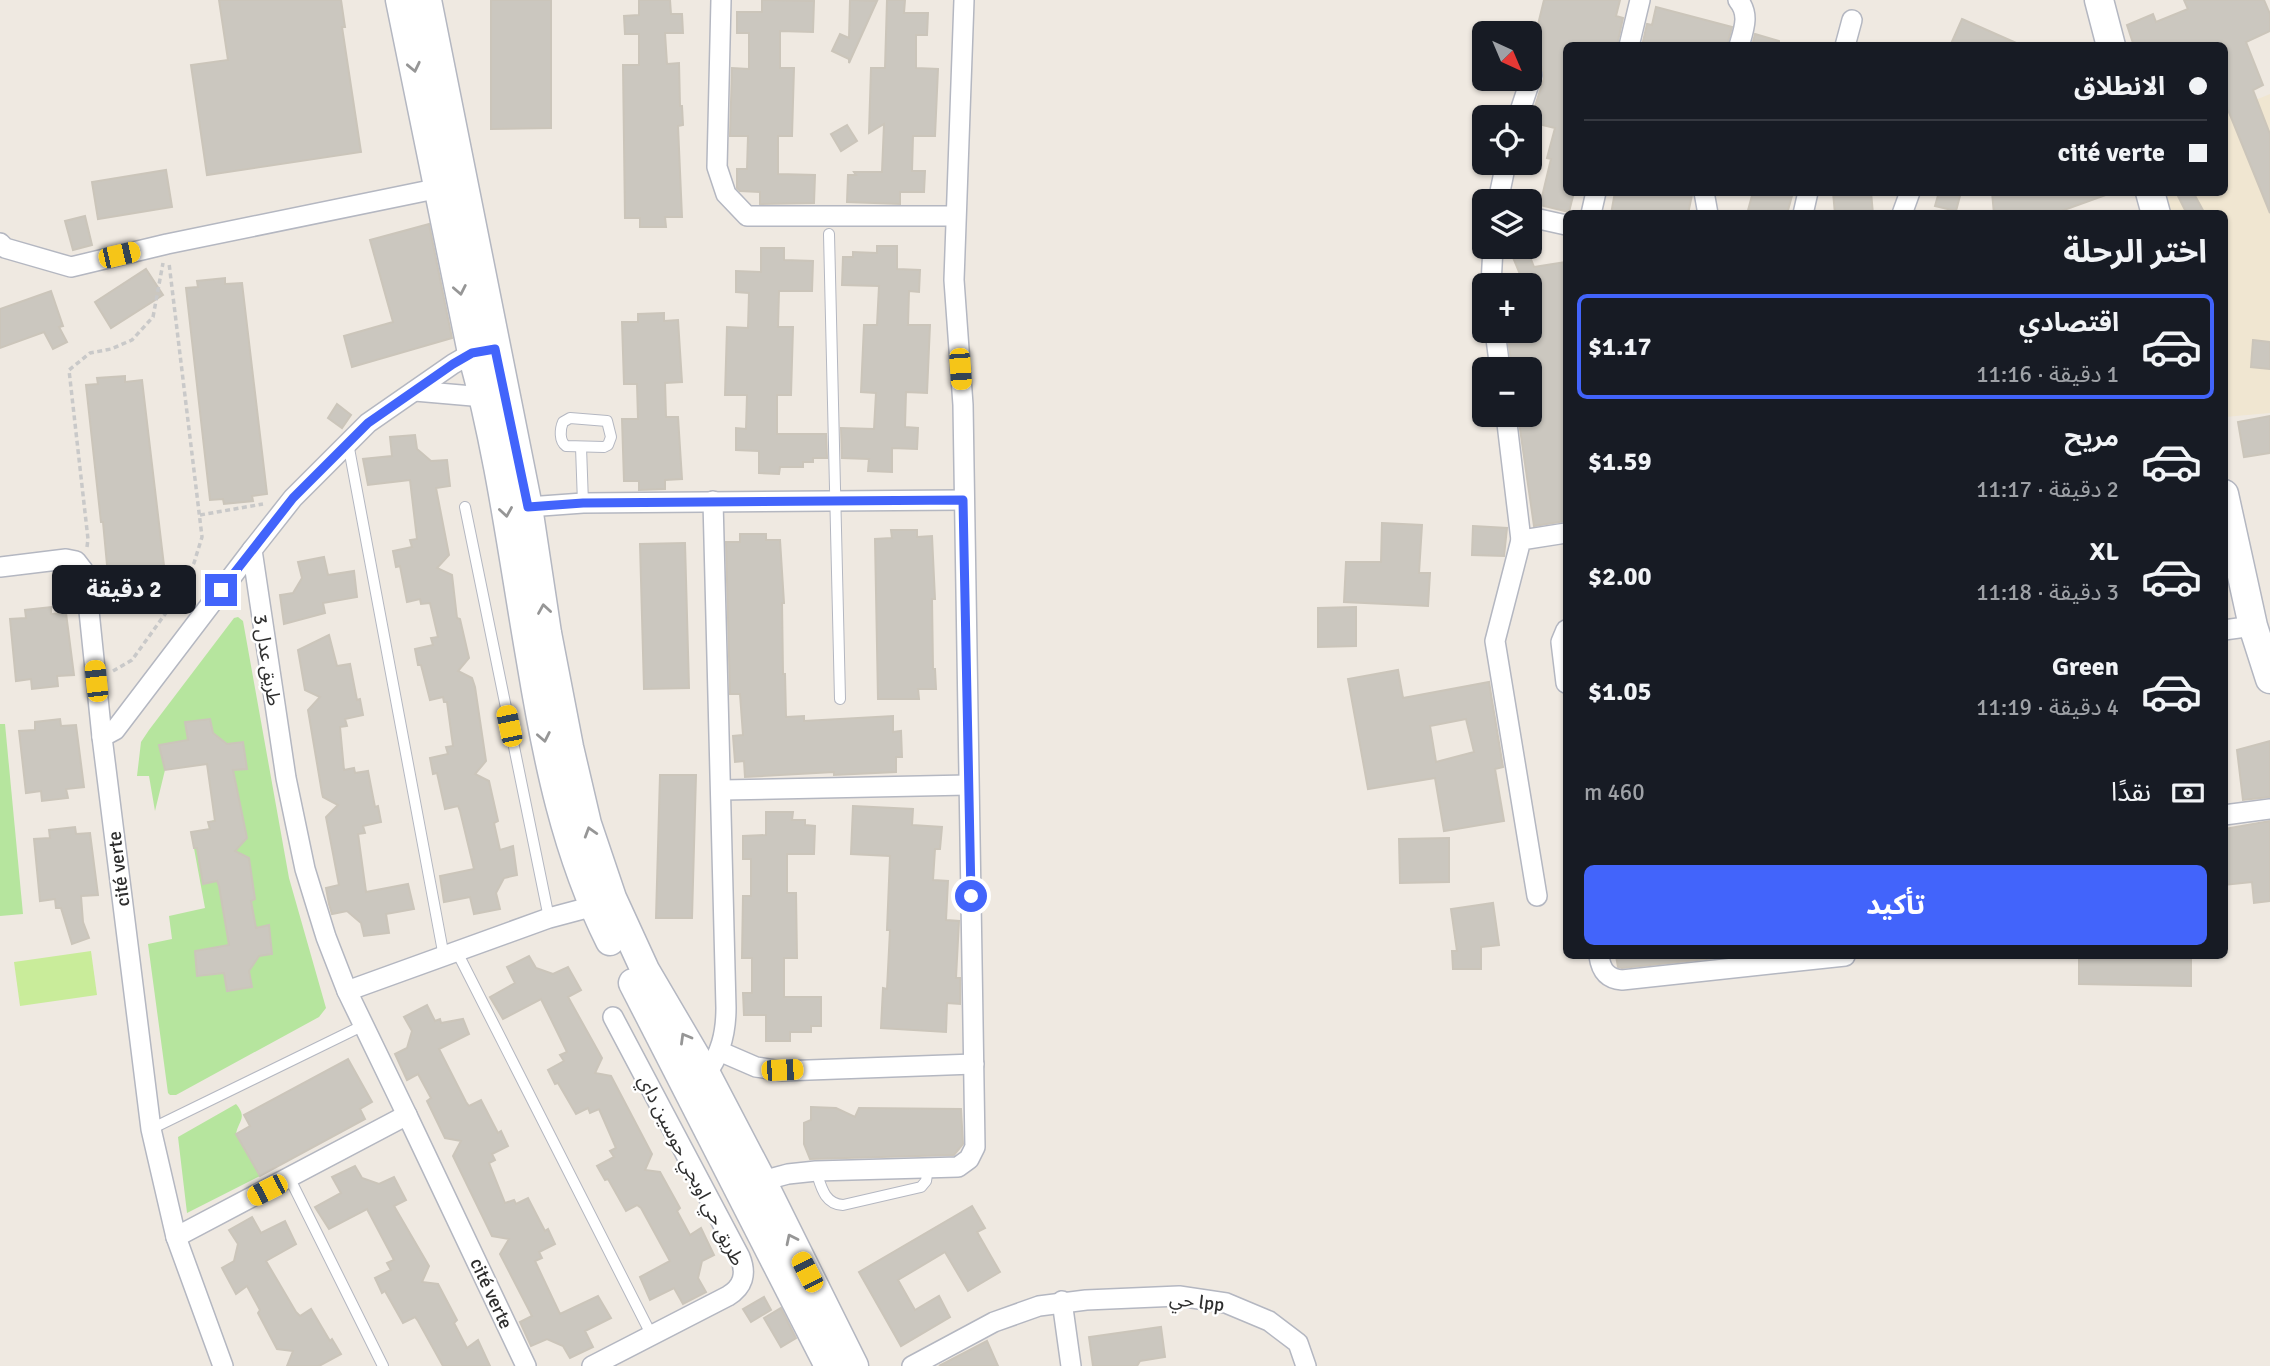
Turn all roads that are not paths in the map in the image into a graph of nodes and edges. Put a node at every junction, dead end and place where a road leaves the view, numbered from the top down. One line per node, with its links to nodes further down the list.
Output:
1 (400, 0): 13 (main road, one-way to 13)
2 (427, 0): 19 (main road)
3 (721, 0): 14 (street)
4 (964, 0): 14 (street)
5 (1640, 0): 9 (street)
6 (1738, 0): 10 (street)
7 (2099, 0): 12 (main road)
8 (1852, 20): 11 (street)
9 (1630, 42)
10 (1740, 42)
11 (1846, 42)
12 (2110, 42)
13 (440, 188): 18 (street); 19 (main road, one-way to 19)
14 (955, 216): 25 (street)
15 (1542, 220): 16 (street)
16 (1563, 224)
17 (829, 233): 27 (lane)
18 (0, 243)
19 (483, 351): 20 (street); 21 (main road)
20 (415, 391): 21 (street); 23 (street)
21 (494, 394): 30 (main road); 48 (main road, one-way to 48)
22 (1507, 427): 33 (street)
23 (348, 443): 34 (street); 50 (lane)
24 (581, 447): 24 (lane); 28 (lane)
25 (963, 500): 27 (street); 43 (street)
26 (713, 501): 27 (street); 28 (street); 44 (street)
27 (835, 501): 41 (lane)
28 (583, 503): 30 (street)
29 (465, 507): 49 (lane)
30 (528, 507): 56 (main road, one-way to 30)
31 (2228, 512): 36 (main road)
32 (1563, 533): 33 (street)
33 (1521, 540): 47 (street)
34 (252, 550): 42 (street); 53 (street, طريق عدل 3)
35 (0, 566): 42 (street, cité verte)
36 (2253, 626): 37 (street); 40 (main road)
37 (2228, 629)
38 (1563, 637): 39 (street)
39 (1563, 658)
40 (2270, 679)
41 (840, 699)
42 (102, 737): 59 (street, cité verte)
43 (968, 785): 44 (street); 57 (street)
44 (722, 790): 56 (street)
45 (2270, 808): 46 (street)
46 (2228, 814)
47 (1537, 897)
48 (594, 906): 49 (street); 71 (main road)
49 (549, 918): 50 (street)
50 (451, 954): 53 (street); 66 (lane)
51 (1599, 959): 52 (street)
52 (1806, 959)
53 (347, 990): 55 (street, طريق عدل 3)
54 (613, 1017): 66 (street, طريق حي اوبجي حوسين داي)
55 (364, 1025): 58 (street, طريق عدل 3); 59 (lane)
56 (713, 1062): 57 (street); 63 (main road)
57 (974, 1064): 60 (street)
58 (407, 1115): 62 (street); 69 (street, cité verte)
59 (151, 1129): 64 (street, cité verte)
60 (928, 1168): 61 (street); 61 (lane)
61 (816, 1171): 63 (street)
62 (290, 1179): 64 (street); 68 (lane)
63 (762, 1181): 72 (main road, one-way to 63)
64 (176, 1237): 67 (street, cité verte)
65 (1062, 1301): 73 (street, حي lpp); 74 (street); 75 (street, حي lpp)
66 (652, 1336): 70 (street, طريق حي اوبجي حوسين داي)
67 (223, 1366)
68 (383, 1366)
69 (526, 1366)
70 (593, 1366)
71 (829, 1366)
72 (854, 1366)
73 (912, 1366)
74 (1071, 1366)
75 (1306, 1366)

